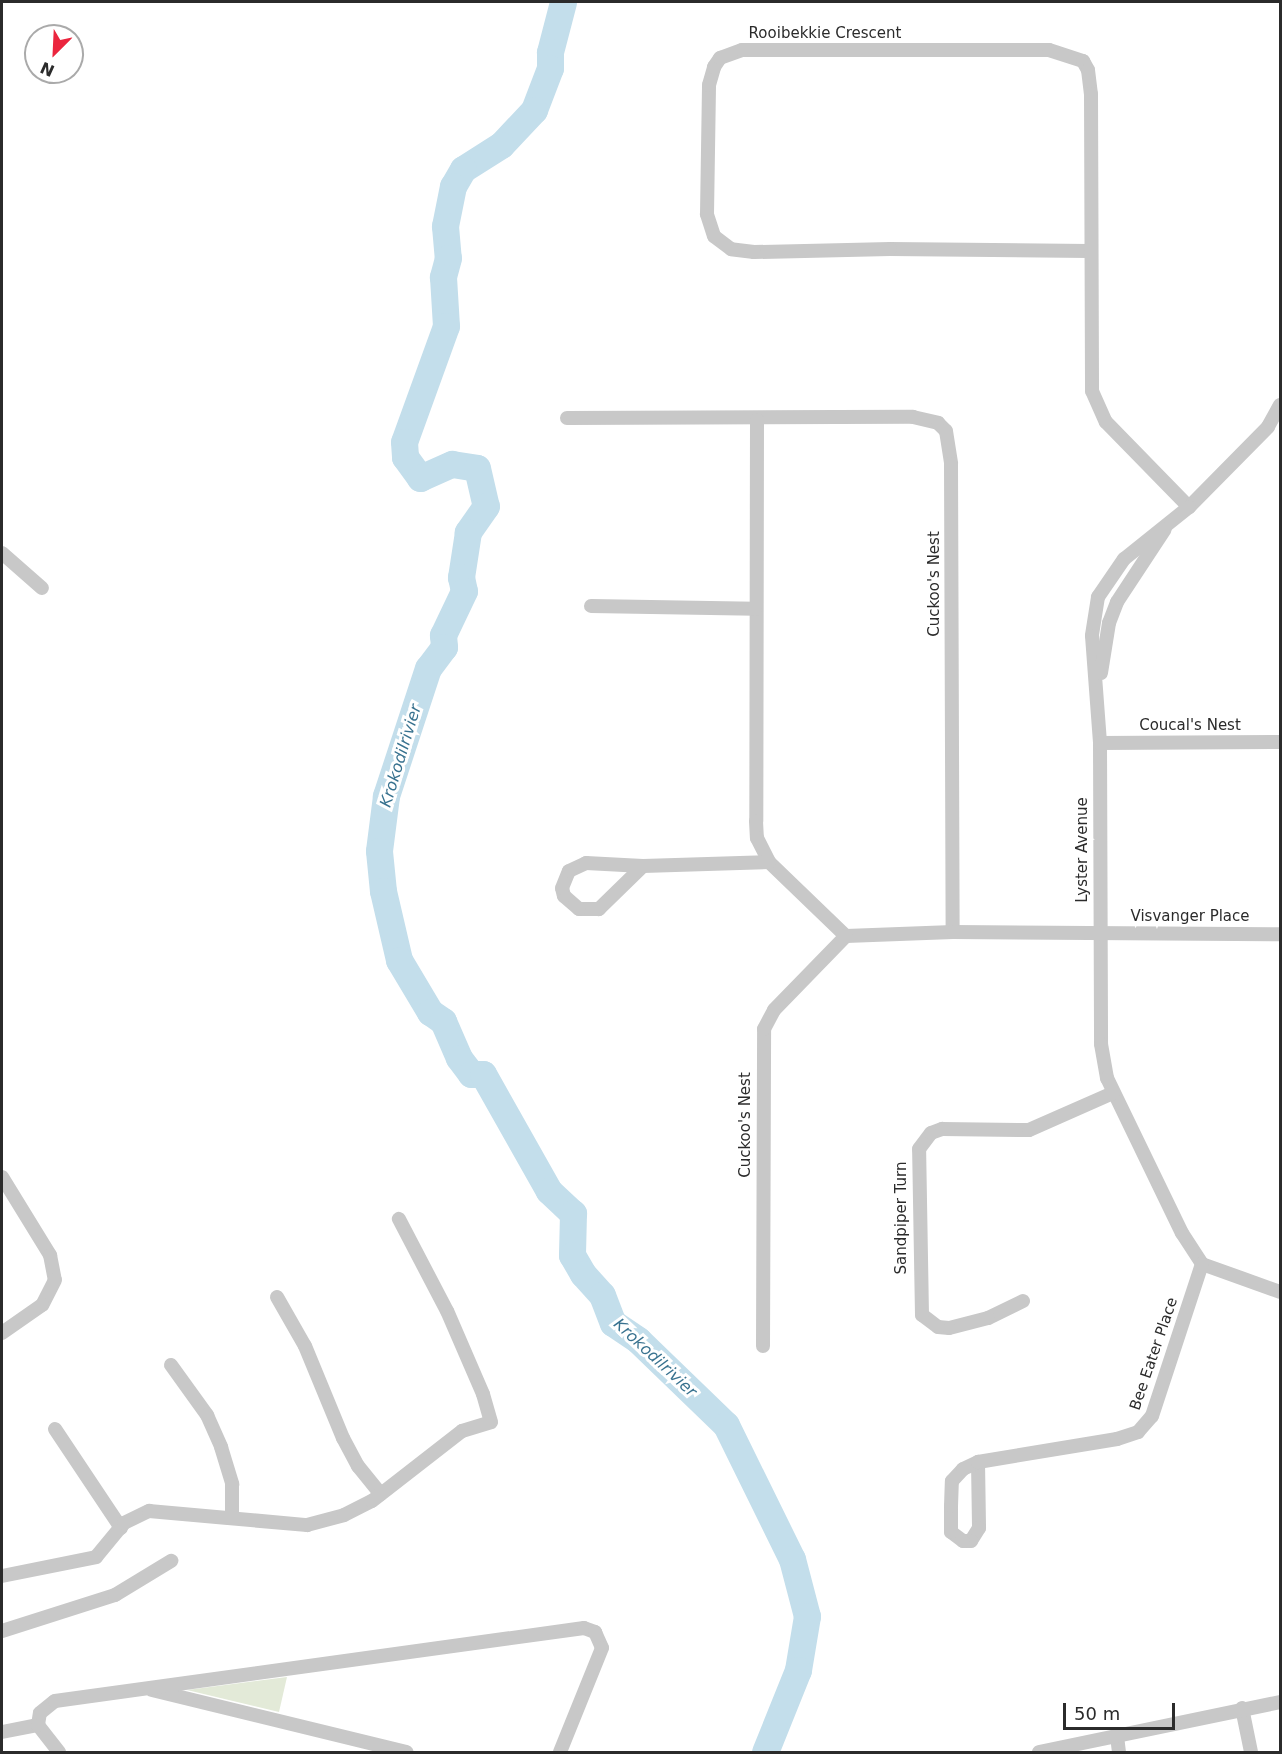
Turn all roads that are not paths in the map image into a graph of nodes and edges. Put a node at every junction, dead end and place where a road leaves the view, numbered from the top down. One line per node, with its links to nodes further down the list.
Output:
1 (1089, 251): 1 (street, Rooibekkie Crescent); 5 (street, Rooibekkie Crescent)
2 (1281, 405): 5 (street, Lyster Avenue)
3 (567, 418): 4 (street, Cuckoo's Nest)
4 (757, 420): 10 (street); 16 (street, Cuckoo's Nest)
5 (1189, 507): 6 (street, Lyster Avenue)
6 (1168, 525): 11 (street); 11 (street, Lyster Avenue)
7 (2, 553): 8 (street)
8 (42, 588)
9 (591, 606): 10 (street)
10 (755, 609): 14 (street)
11 (1098, 696): 13 (street, Lyster Avenue)
12 (1281, 742): 13 (street, Coucal's Nest)
13 (1100, 743): 17 (street, Lyster Avenue)
14 (769, 862): 15 (street); 19 (street)
15 (643, 866): 15 (street)
16 (953, 932): 17 (street); 19 (street)
17 (1100, 933): 18 (street, Visvanger Place); 20 (street, Lyster Avenue)
18 (1281, 934)
19 (846, 936): 28 (street, Cuckoo's Nest)
20 (1113, 1093): 23 (street, Lyster Avenue); 26 (street, Sandpiper Turn)
21 (2, 1178): 27 (street)
22 (399, 1220): 32 (street)
23 (1203, 1264): 24 (street); 31 (street, Bee Eater Place)
24 (1281, 1292)
25 (277, 1297): 32 (street)
26 (1023, 1301)
27 (2, 1333)
28 (764, 1346)
29 (171, 1365): 33 (street)
30 (55, 1429): 34 (street)
31 (978, 1462): 31 (street, Bee Eater Place)
32 (381, 1494): 33 (street)
33 (232, 1517): 34 (street)
34 (121, 1528): 36 (street)
35 (171, 1561): 37 (street)
36 (2, 1575)
37 (2, 1631)
38 (144, 1688): 41 (street); 45 (street); 46 (street)
39 (1281, 1702): 40 (street)
40 (1242, 1708): 43 (street); 49 (street)
41 (38, 1725): 42 (street); 44 (street)
42 (2, 1732)
43 (1117, 1736): 47 (street); 48 (street)
44 (59, 1752)
45 (407, 1752)
46 (560, 1752)
47 (1039, 1752)
48 (1119, 1752)
49 (1251, 1752)

